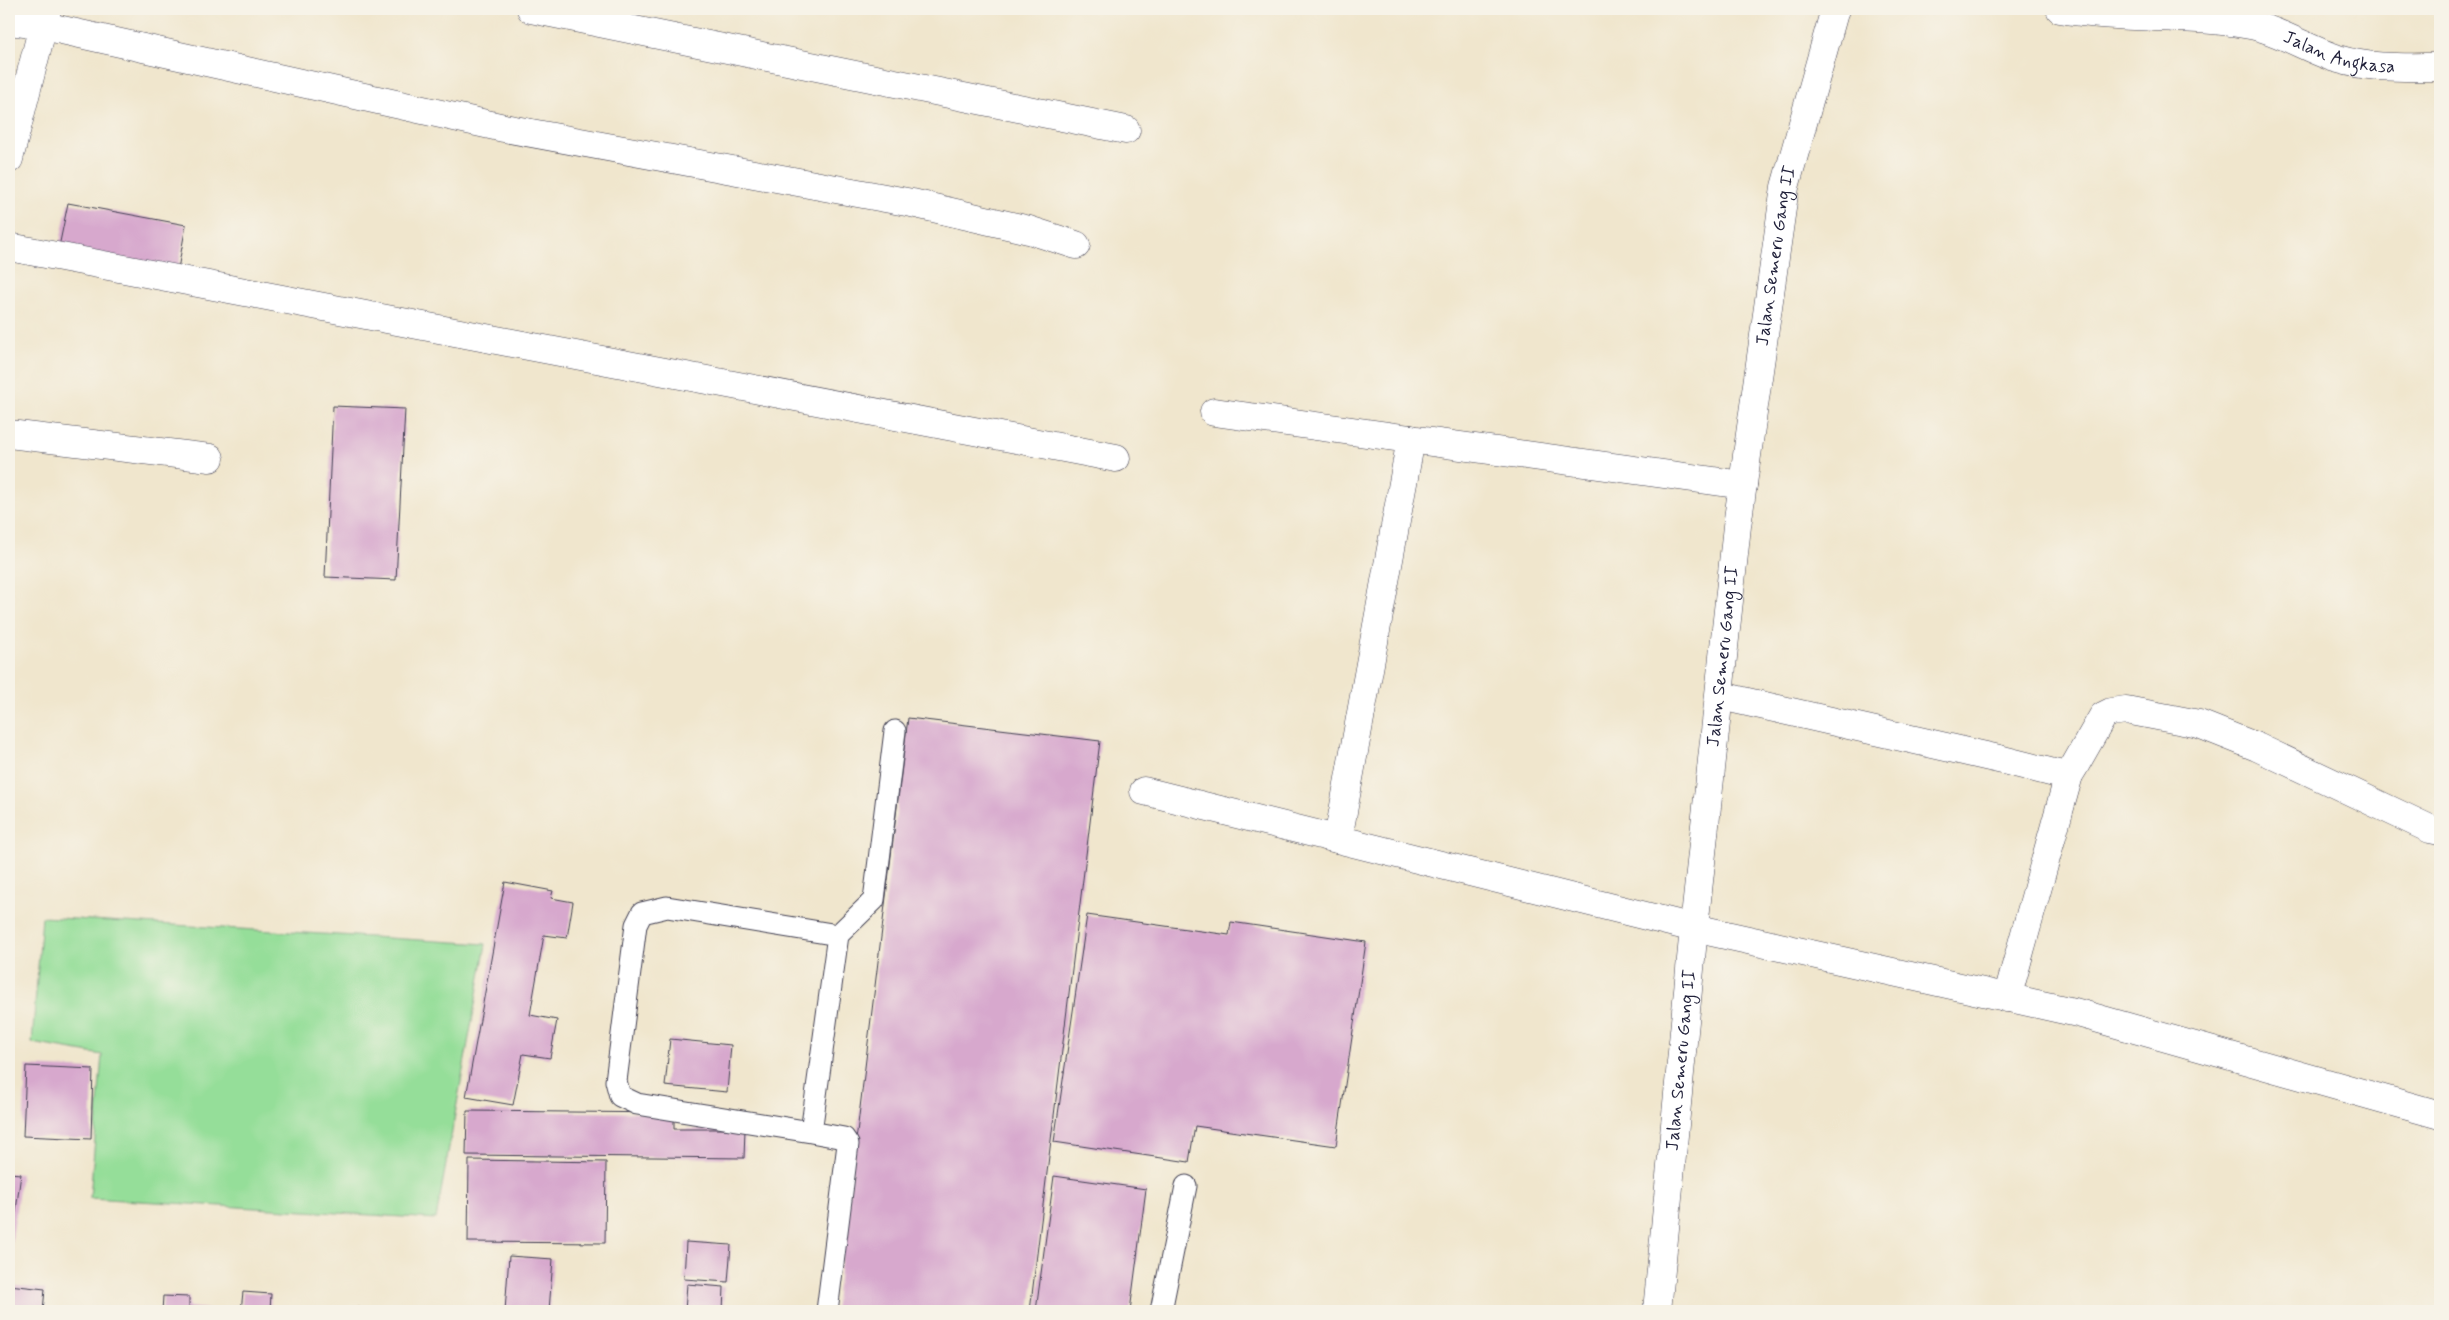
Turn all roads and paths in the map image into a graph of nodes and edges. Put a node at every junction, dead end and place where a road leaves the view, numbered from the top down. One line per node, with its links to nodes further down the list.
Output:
1 (531, 9): 7 (street)
2 (1835, 9): 16 (street, Jalan Semeru Gang II)
3 (2060, 9): 6 (street, Jalan Angkasa)
4 (46, 18): 5 (street); 8 (street); 9 (street)
5 (9, 21)
6 (2440, 67)
7 (1126, 130)
8 (9, 158)
9 (1076, 245)
10 (9, 247): 15 (street)
11 (1214, 412): 13 (street)
12 (9, 434): 14 (street)
13 (1411, 439): 16 (street); 22 (street)
14 (210, 458)
15 (1116, 458)
16 (1743, 485): 17 (street, Jalan Semeru Gang II)
17 (1721, 696): 19 (street); 23 (street, Jalan Semeru Gang II)
18 (896, 731): 24 (lane)
19 (2069, 774): 21 (street); 25 (street)
20 (1144, 791): 22 (street)
21 (2440, 831)
22 (1338, 839): 23 (street)
23 (1694, 928): 25 (street); 31 (street, Jalan Semeru Gang II)
24 (838, 934): 27 (lane); 27 (lane)
25 (2007, 998): 26 (street)
26 (2440, 1115)
27 (810, 1132): 29 (lane)
28 (1186, 1186): 30 (lane)
29 (827, 1311)
30 (1161, 1311)
31 (1657, 1311)

